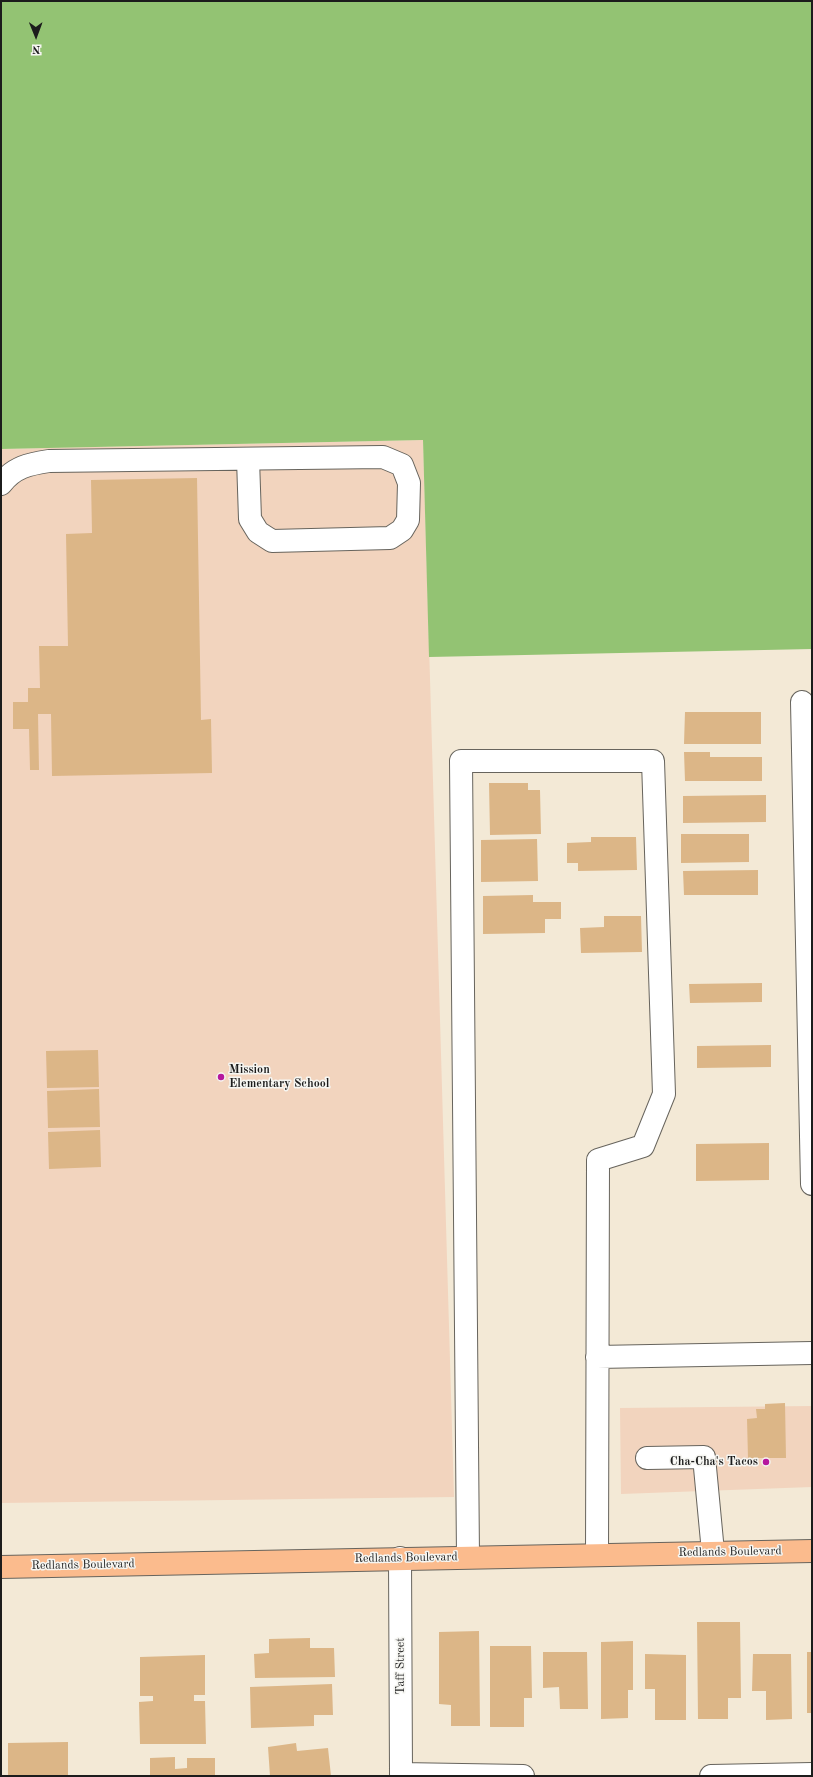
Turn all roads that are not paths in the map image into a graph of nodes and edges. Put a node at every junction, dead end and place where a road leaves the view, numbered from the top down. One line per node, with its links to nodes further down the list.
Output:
1 (248, 459): 1 (street); 2 (street)
2 (1, 484)
3 (802, 702): 4 (street)
4 (812, 1184)
5 (812, 1353): 6 (street)
6 (597, 1357): 10 (street); 11 (street)
7 (647, 1458): 9 (street)
8 (812, 1551): 9 (main road, Redlands Boulevard)
9 (712, 1552): 10 (main road, Redlands Boulevard)
10 (597, 1555): 11 (main road, Redlands Boulevard)
11 (468, 1557): 12 (main road, Redlands Boulevard)
12 (400, 1558): 13 (main road, Redlands Boulevard); 15 (street, Taff Street)
13 (1, 1567)
14 (812, 1774): 16 (street)
15 (523, 1776)
16 (711, 1776)

